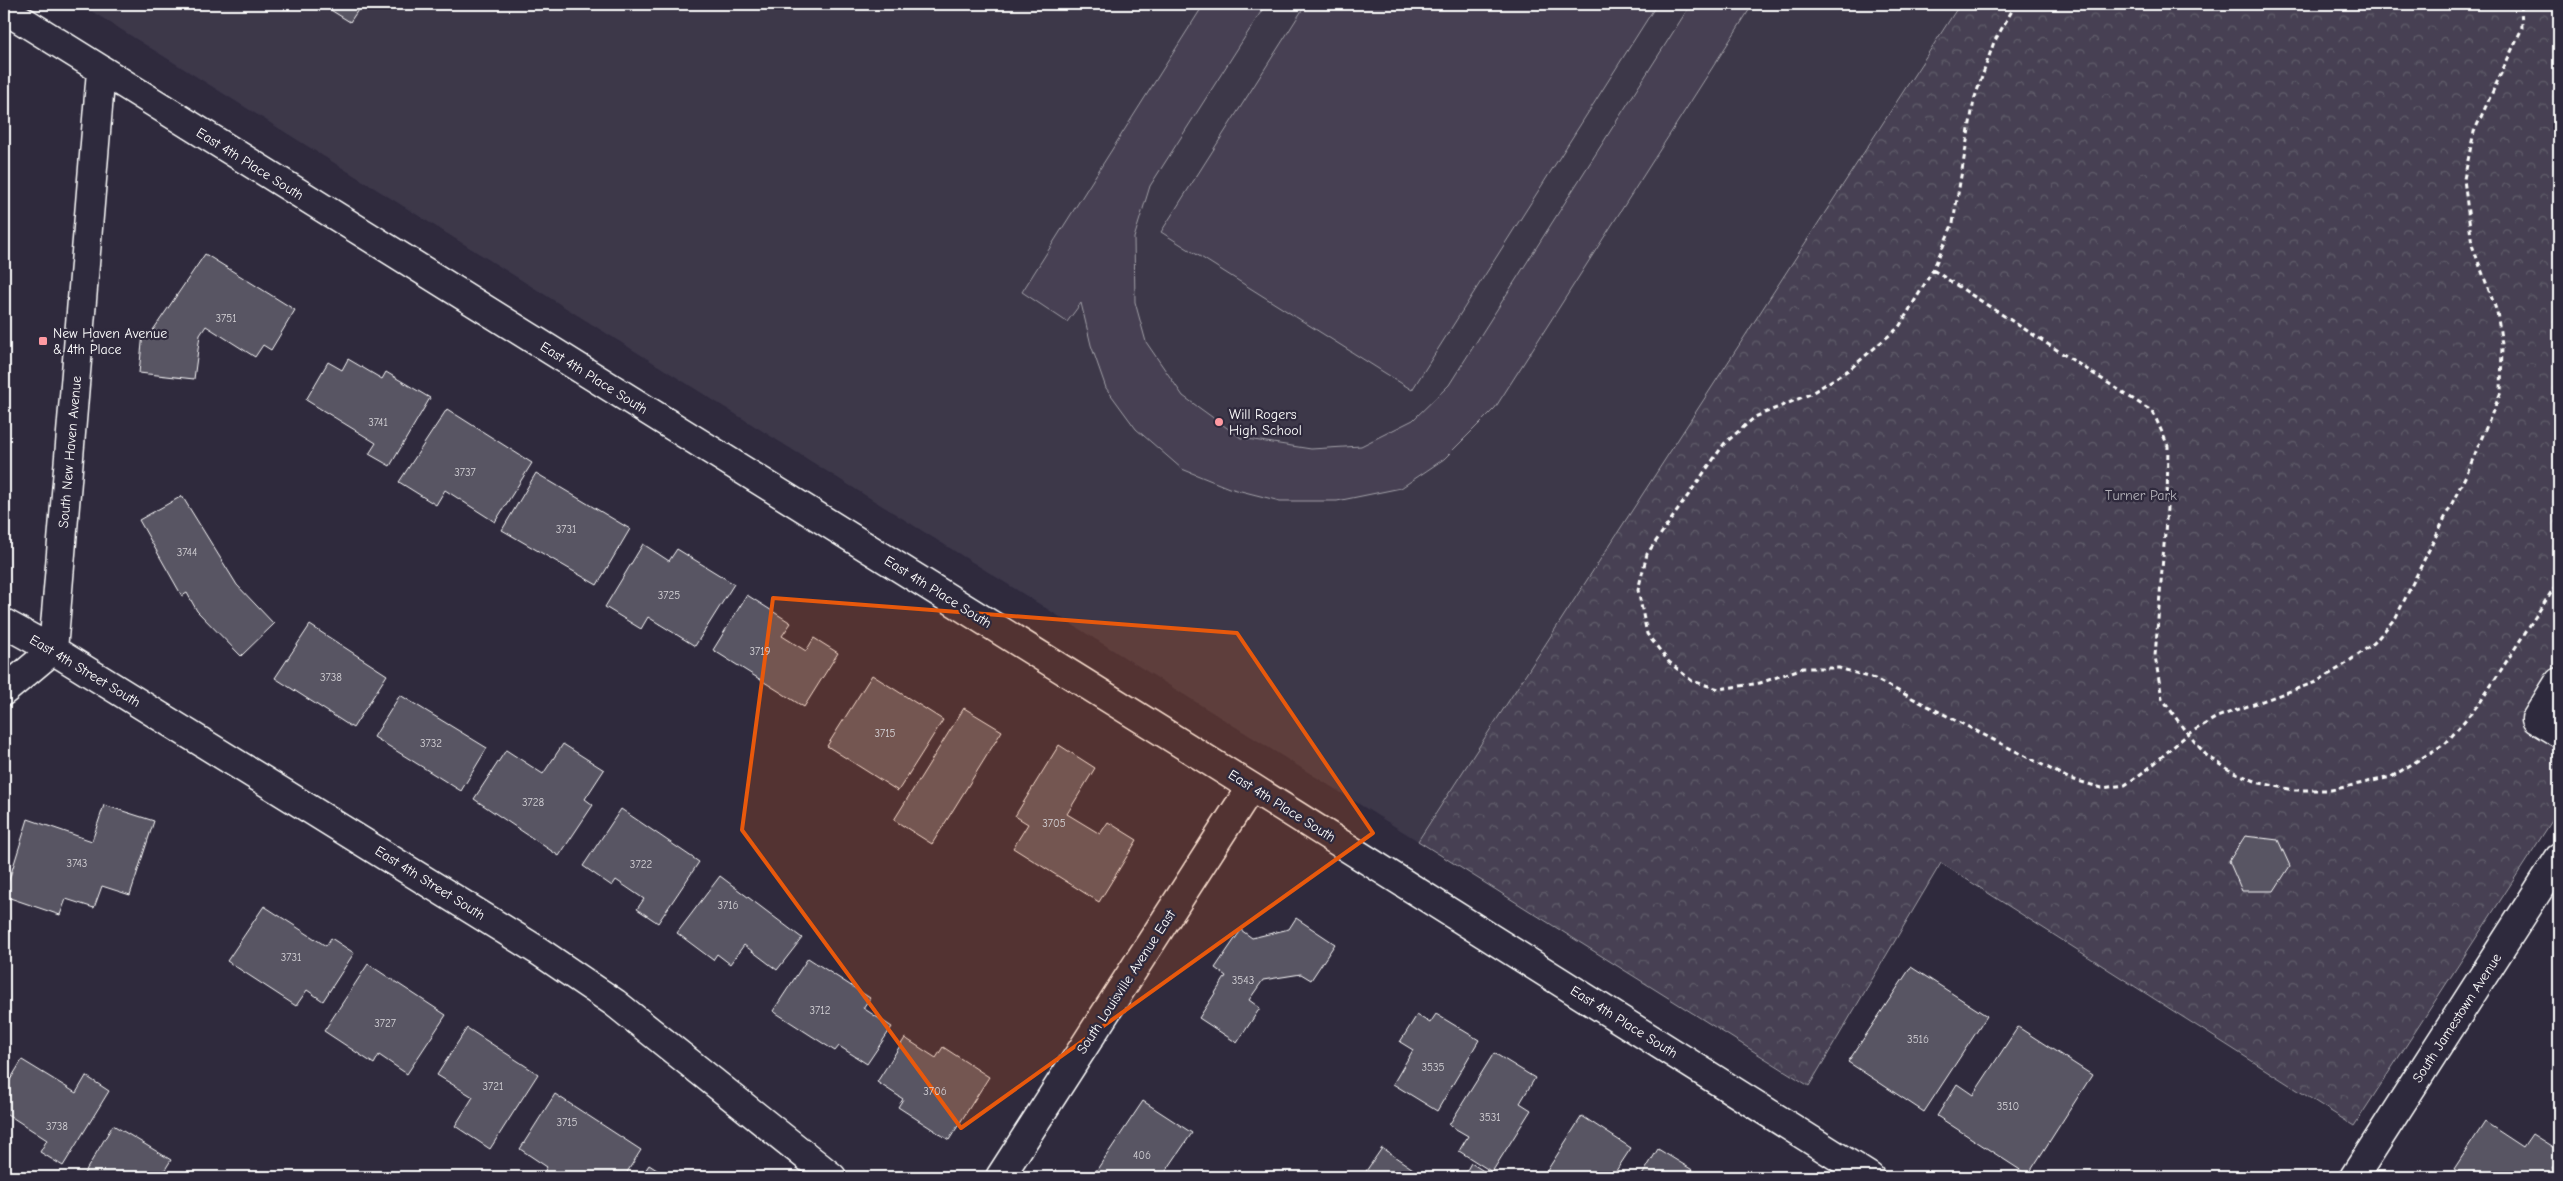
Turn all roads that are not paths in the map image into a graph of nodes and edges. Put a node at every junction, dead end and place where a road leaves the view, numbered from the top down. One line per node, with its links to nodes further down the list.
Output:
1 (4, 10): 2 (street, East 4th Place South)
2 (101, 71): 4 (street, South New Haven Avenue); 8 (street, East 4th Place South)
3 (4, 623): 4 (street, East 4th Street South)
4 (53, 650): 6 (street); 10 (street, East 4th Street South)
5 (2559, 682): 7 (street)
6 (4, 691)
7 (2559, 733)
8 (1251, 787): 11 (street, South Louisville Avenue East); 12 (street, East 4th Place South)
9 (2559, 858): 13 (street, South Jamestown Avenue)
10 (832, 1177)
11 (1000, 1177)
12 (1870, 1177)
13 (2354, 1177)

